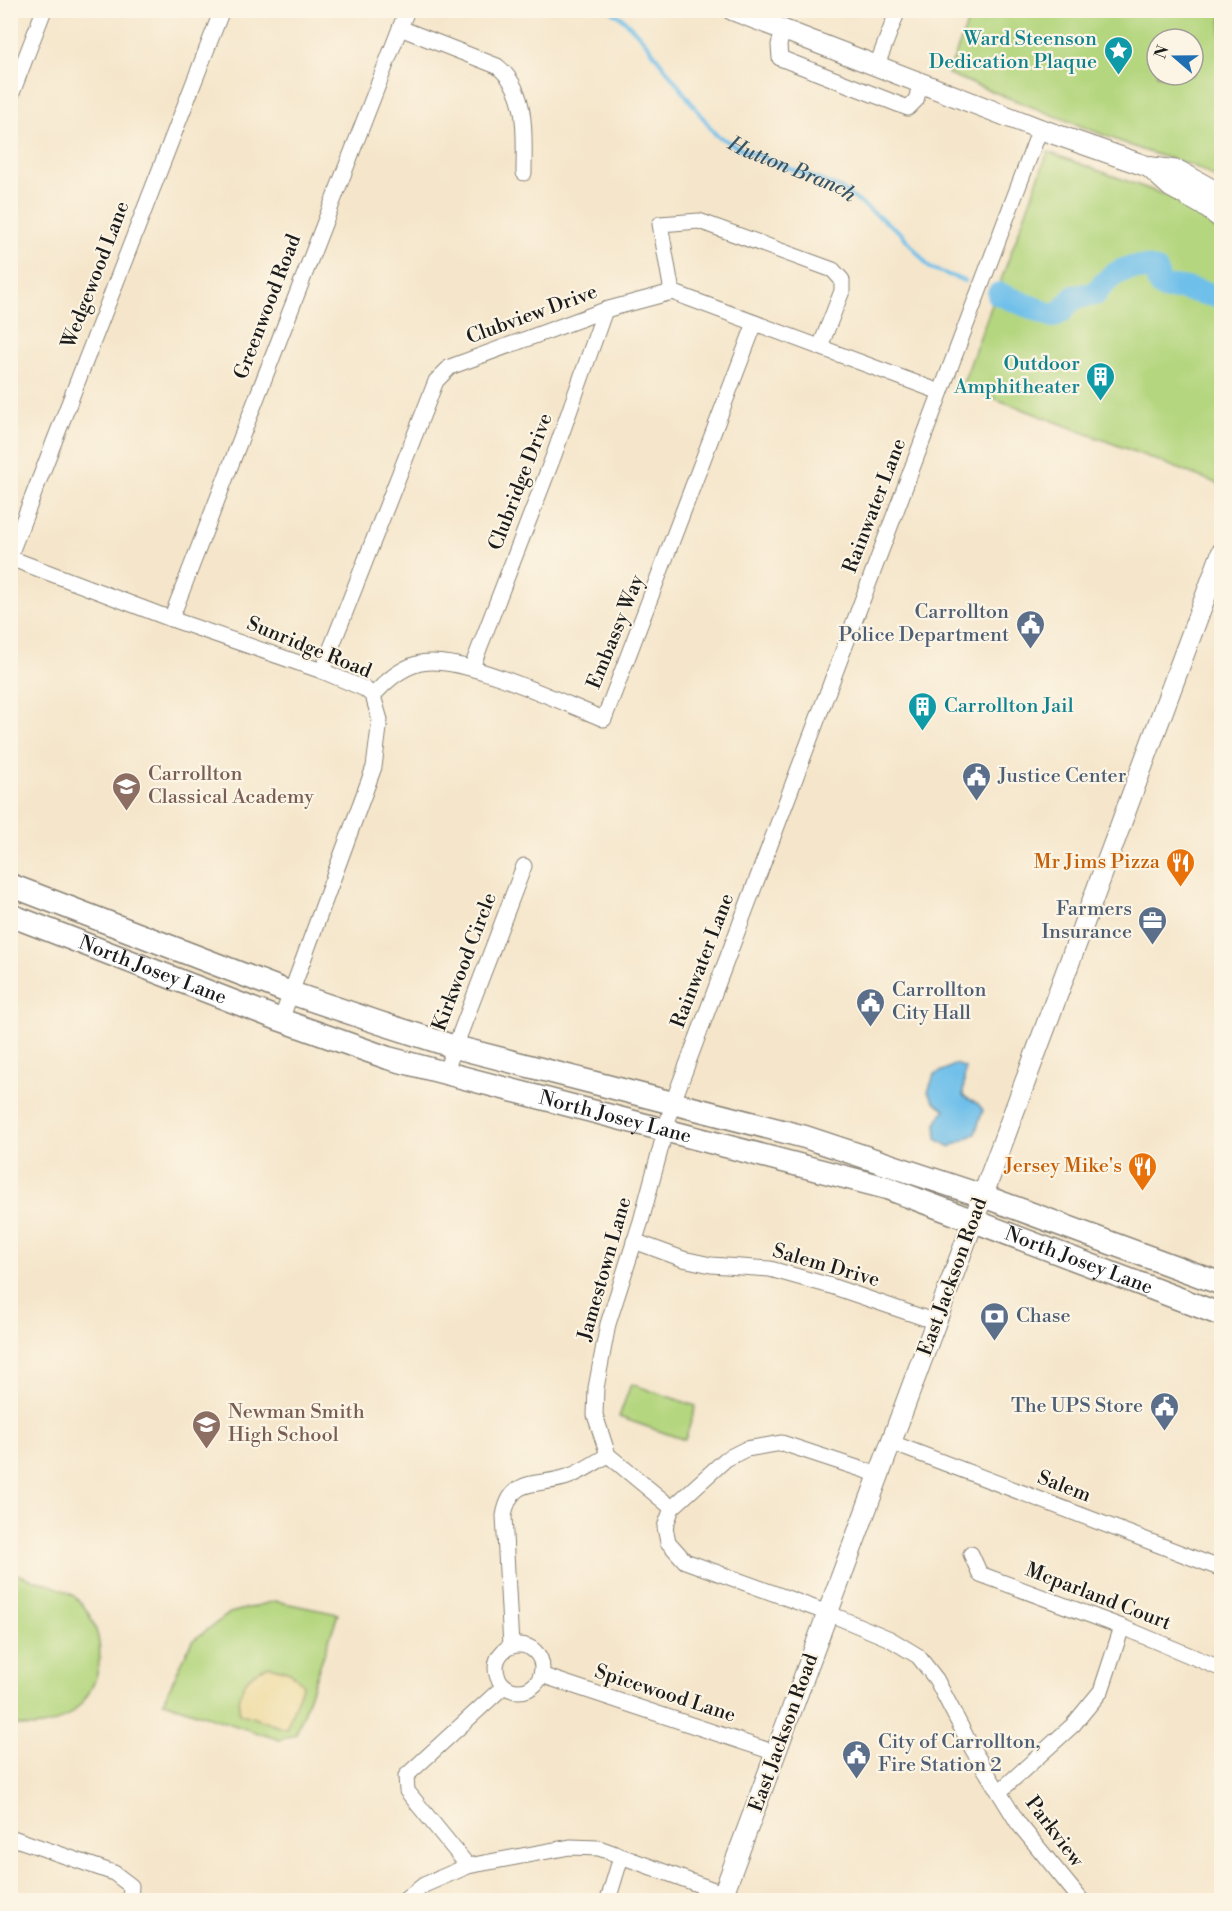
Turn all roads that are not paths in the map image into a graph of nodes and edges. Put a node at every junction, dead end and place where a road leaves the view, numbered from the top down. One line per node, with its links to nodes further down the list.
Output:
1 (44, 10): 10 (street)
2 (222, 10): 22 (street, Wedgewood Lane)
3 (407, 10): 6 (street, Greenwood Road)
4 (732, 10): 7 (street)
5 (898, 10): 8 (street)
6 (400, 28): 13 (street); 23 (street, Greenwood Road)
7 (783, 30): 8 (street); 9 (street)
8 (877, 65): 9 (street)
9 (921, 82): 11 (street)
10 (10, 98)
11 (1040, 129): 12 (street); 20 (street, Rainwater Lane)
12 (1149, 167): 14 (street); 15 (street)
13 (524, 172)
14 (1221, 195)
15 (1221, 219)
16 (672, 292): 17 (street, Clubview Drive); 18 (street); 19 (street)
17 (605, 310): 24 (street, Clubridge Drive); 25 (street, Clubview Drive)
18 (755, 323): 19 (street); 24 (street, Embassy Way)
19 (820, 347): 20 (street)
20 (940, 392): 34 (street, Rainwater Lane)
21 (1221, 552): 36 (street, East Jackson Road)
22 (10, 556): 23 (street, Sunridge Road)
23 (171, 619): 25 (street, Sunridge Road)
24 (472, 667): 26 (street, Embassy Way)
25 (322, 671): 26 (street, Sunridge Road)
26 (373, 696): 30 (street, Sunridge Road)
27 (524, 866): 32 (street, Kirkwood Circle)
28 (10, 885): 30 (main road, North Josey Lane)
29 (10, 915): 31 (main road, North Josey Lane)
30 (291, 993): 31 (street, Sunridge Road); 32 (main road, North Josey Lane)
31 (281, 1020): 33 (main road, North Josey Lane)
32 (455, 1047): 33 (street, Kirkwood Circle); 34 (main road, North Josey Lane)
33 (445, 1073): 35 (main road, North Josey Lane)
34 (673, 1101): 35 (street, Jamestown Lane); 36 (main road, North Josey Lane)
35 (665, 1130): 37 (main road, North Josey Lane); 38 (street, Jamestown Lane)
36 (983, 1196): 37 (street, East Jackson Road); 40 (main road, North Josey Lane)
37 (974, 1220): 39 (main road, North Josey Lane); 45 (street, East Jackson Road)
38 (634, 1241): 45 (street, Salem Drive); 47 (street, Jamestown Lane)
39 (1097, 1266): 40 (main road); 42 (main road, North Josey Lane)
40 (1176, 1267): 41 (main road, North Josey Lane)
41 (1221, 1284)
42 (1168, 1295): 43 (main road); 44 (main road, North Josey Lane)
43 (1221, 1299)
44 (1221, 1315)
45 (936, 1322): 46 (street, East Jackson Road)
46 (892, 1443): 48 (street, East Jackson Road); 51 (street, Salem)
47 (608, 1455): 49 (street); 54 (street)
48 (879, 1475): 49 (street); 52 (street, East Jackson Road)
49 (672, 1508): 52 (street, Parkview)
50 (971, 1554): 53 (street, Mcparland Court)
51 (1221, 1569)
52 (828, 1612): 58 (street, East Jackson Road); 59 (street, Parkview)
53 (1122, 1628): 55 (street, Mcparland Court); 59 (street)
54 (511, 1646): 56 (street); 57 (street)
55 (1221, 1669)
56 (541, 1675): 57 (street); 58 (street, Spicewood Lane)
57 (504, 1686): 62 (street)
58 (776, 1753): 63 (street, East Jackson Road)
59 (999, 1792): 67 (street, Parkview)
60 (10, 1837): 64 (street)
61 (621, 1857): 62 (street); 63 (street); 66 (street)
62 (468, 1866): 65 (street)
63 (729, 1898)
64 (130, 1900)
65 (405, 1900)
66 (608, 1900)
67 (1081, 1900)

